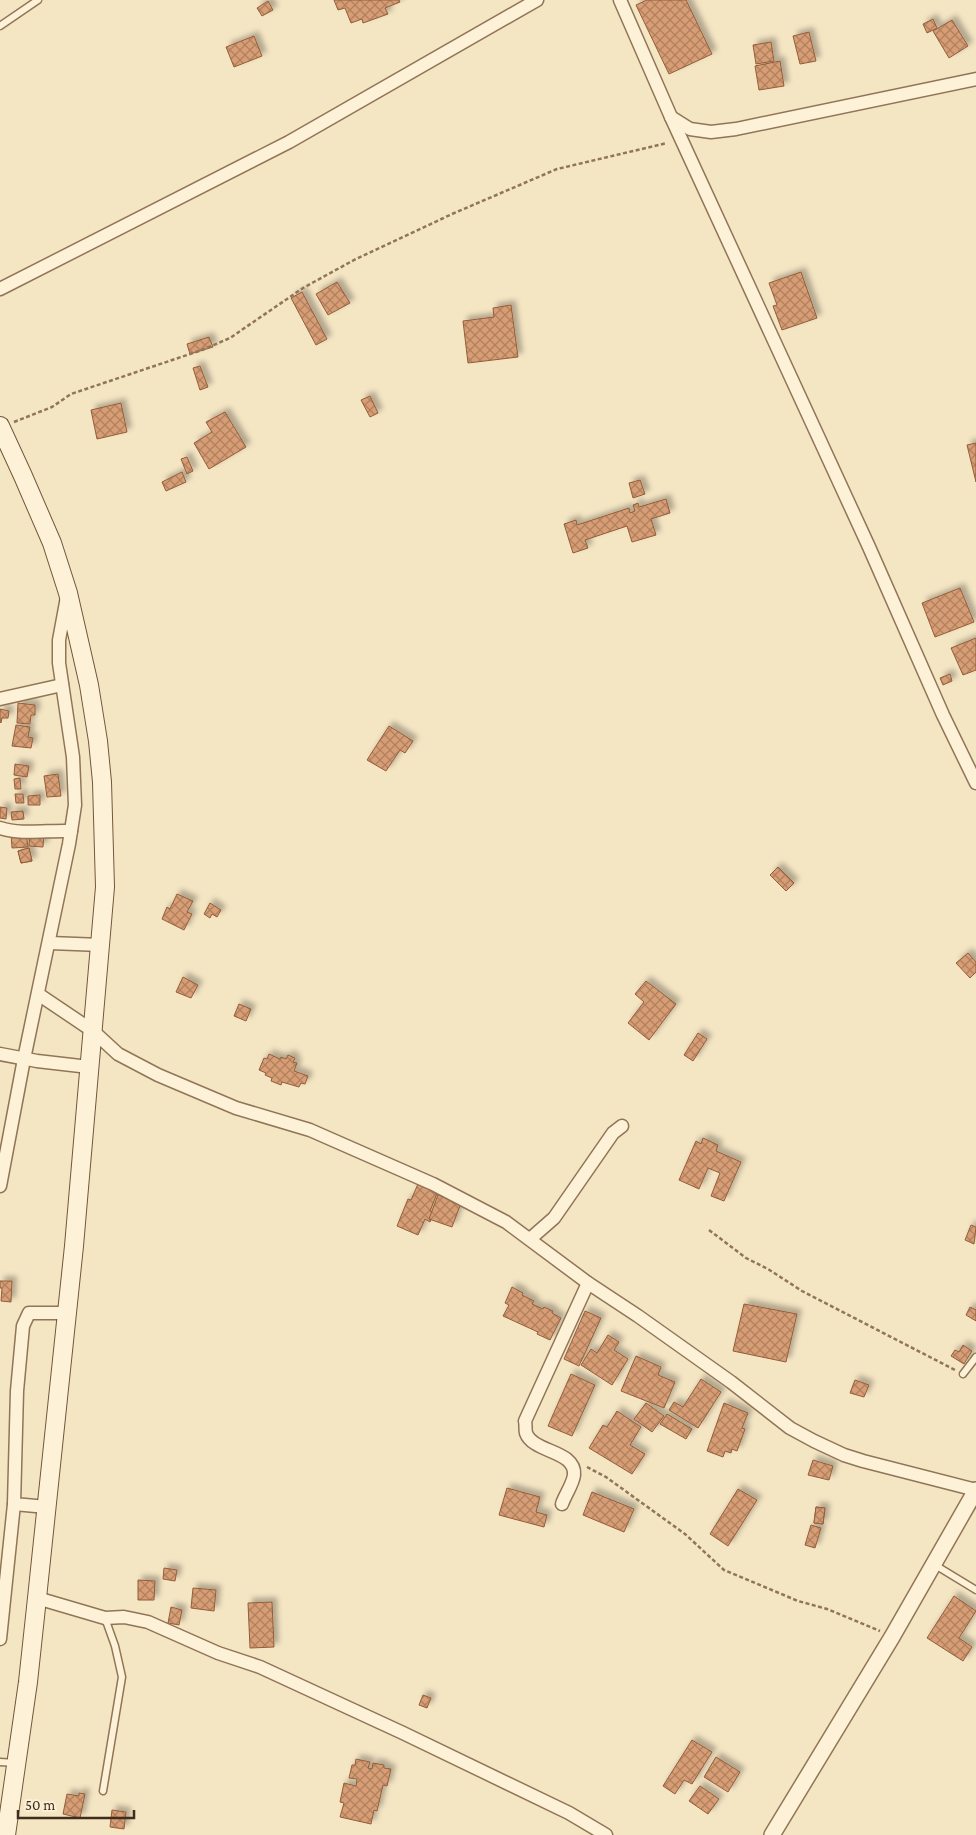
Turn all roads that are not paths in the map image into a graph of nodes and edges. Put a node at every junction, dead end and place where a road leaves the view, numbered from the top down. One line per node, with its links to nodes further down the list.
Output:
1 (38, 0): 4 (lane)
2 (537, 0): 7 (street)
3 (620, 0): 6 (street)
4 (0, 26)
5 (976, 79): 6 (street)
6 (670, 117): 12 (street)
7 (0, 289)
8 (0, 427): 9 (main road)
9 (68, 593): 10 (street); 16 (main road)
10 (62, 685): 11 (street); 14 (street)
11 (0, 699)
12 (976, 783)
13 (0, 828): 14 (street)
14 (71, 831): 15 (street)
15 (50, 943): 16 (street); 17 (street)
16 (101, 945): 18 (main road)
17 (38, 994): 18 (street); 20 (street)
18 (93, 1031): 21 (main road); 24 (street)
19 (0, 1054): 20 (street)
20 (24, 1059): 21 (street); 23 (street)
21 (90, 1067): 26 (main road)
22 (622, 1126): 24 (street)
23 (0, 1186)
24 (530, 1239): 25 (street)
25 (588, 1283): 29 (street); 31 (street)
26 (66, 1312): 30 (street); 32 (main road)
27 (976, 1357): 28 (lane)
28 (963, 1374)
29 (976, 1490): 33 (street)
30 (14, 1504): 32 (street); 37 (street)
31 (562, 1504)
32 (47, 1507): 35 (main road)
33 (934, 1564): 34 (lane); 42 (street)
34 (976, 1590)
35 (38, 1598): 36 (street); 38 (main road)
36 (105, 1618): 39 (lane); 41 (street)
37 (0, 1639)
38 (9, 1762): 40 (main road)
39 (103, 1791)
40 (6, 1835)
41 (606, 1835)
42 (772, 1835)

